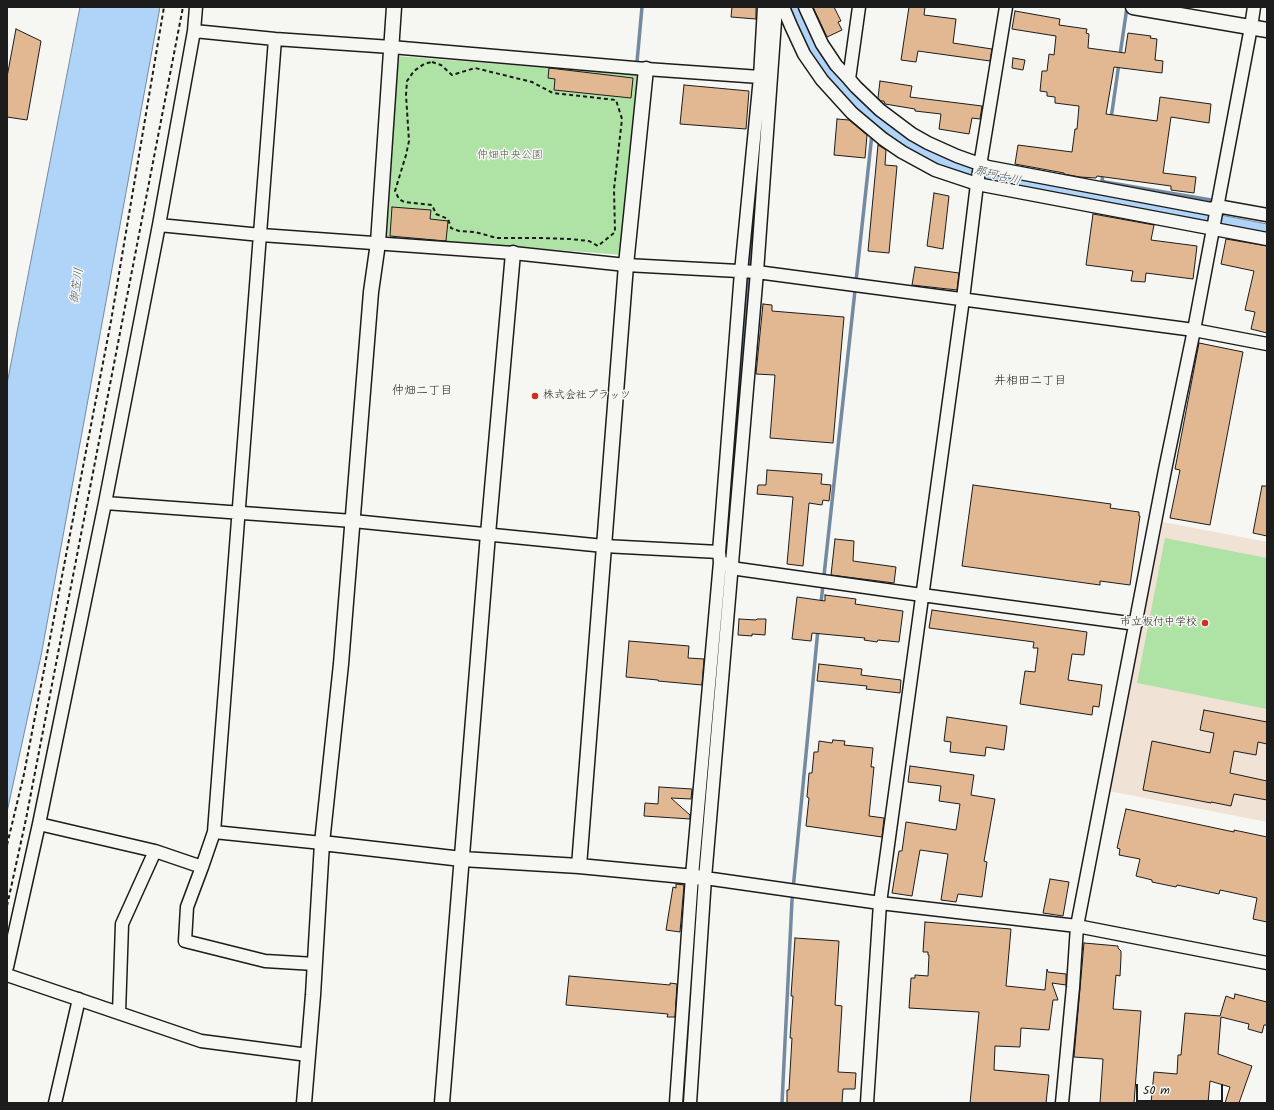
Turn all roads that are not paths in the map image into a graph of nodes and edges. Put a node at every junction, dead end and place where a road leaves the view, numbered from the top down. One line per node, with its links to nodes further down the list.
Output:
1 (196, 7): 12 (street)
2 (394, 7): 15 (street)
3 (764, 7): 17 (street)
4 (776, 7): 17 (street)
5 (783, 7): 20 (street)
6 (805, 7): 18 (street)
7 (859, 7): 18 (street)
8 (1006, 7): 19 (street)
9 (1133, 7): 11 (street)
10 (1254, 7): 11 (street)
11 (1251, 27): 13 (street); 21 (street)
12 (194, 30): 14 (street); 23 (street)
13 (1267, 30)
14 (275, 39): 15 (street); 25 (street)
15 (391, 47): 16 (street); 27 (street)
16 (646, 69): 17 (street); 29 (street)
17 (766, 76): 30 (street); 31 (street)
18 (849, 79): 19 (street)
19 (981, 164): 20 (street); 21 (street)
20 (977, 184): 24 (street); 32 (street)
21 (1218, 206): 22 (street); 24 (street)
22 (1267, 215)
23 (159, 225): 25 (street); 35 (street)
24 (1213, 229): 26 (street); 33 (street)
25 (261, 235): 27 (street); 36 (street)
26 (1267, 239)
27 (378, 243): 28 (street); 37 (street)
28 (513, 253): 29 (street); 38 (street)
29 (626, 265): 30 (street); 39 (street)
30 (741, 272): 31 (street); 40 (street)
31 (757, 272): 32 (street); 40 (street)
32 (963, 299): 33 (street); 41 (street)
33 (1194, 330): 34 (street); 42 (street)
34 (1267, 344)
35 (105, 503): 36 (street); 43 (street)
36 (239, 512): 37 (street); 44 (street)
37 (353, 521): 38 (street); 45 (street)
38 (488, 534): 39 (street); 47 (street)
39 (604, 546): 40 (street); 48 (street)
40 (723, 560): 41 (street); 50 (street)
41 (922, 595): 42 (street); 51 (street)
42 (1136, 624): 52 (street)
43 (38, 824): 46 (street); 55 (street)
44 (214, 832): 45 (street); 49 (street)
45 (322, 843): 47 (street); 54 (street)
46 (155, 851): 49 (street); 58 (street)
47 (462, 859): 48 (street); 62 (street)
48 (579, 866): 50 (street)
49 (202, 867): 54 (street)
50 (698, 877): 51 (street); 63 (street); 64 (street)
51 (880, 903): 52 (street); 65 (street)
52 (1078, 926): 53 (street); 66 (street)
53 (1267, 963)
54 (315, 964): 59 (street)
55 (7, 967)
56 (7, 975): 57 (street)
57 (79, 999): 58 (street); 60 (street)
58 (119, 1013): 59 (street)
59 (308, 1055): 61 (street)
60 (55, 1103)
61 (304, 1103)
62 (442, 1103)
63 (676, 1103)
64 (690, 1103)
65 (867, 1103)
66 (1062, 1103)

